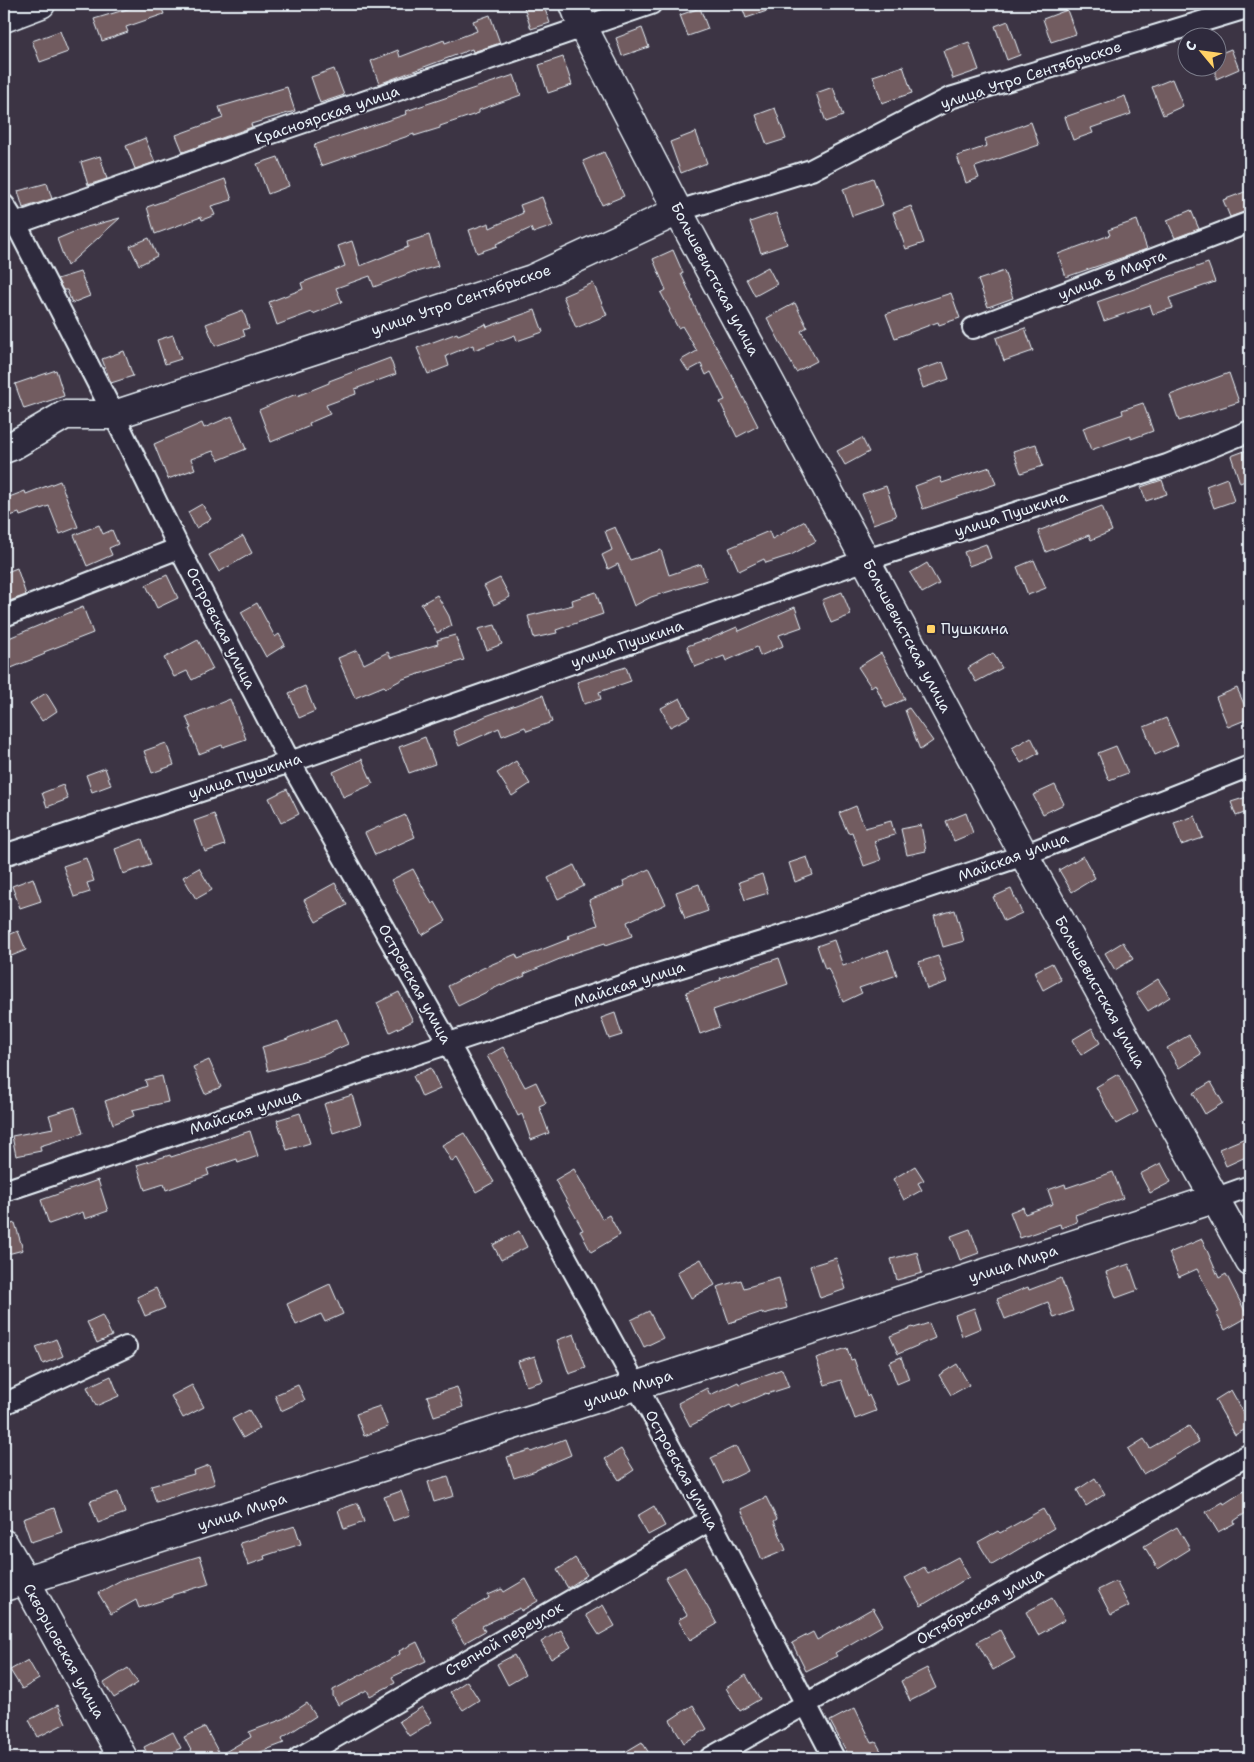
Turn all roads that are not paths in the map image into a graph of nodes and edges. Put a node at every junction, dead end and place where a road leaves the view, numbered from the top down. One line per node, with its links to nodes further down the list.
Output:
1 (42, 4): 5 (street)
2 (651, 4): 4 (street, Красноярская улица)
3 (1250, 7): 7 (street, улица Утро Сентябрьское)
4 (579, 16): 7 (street, Большевистская улица); 9 (street, Красноярская улица)
5 (4, 18)
6 (4, 205): 9 (street, Островская улица)
7 (678, 211): 11 (street, улица Утро Сентябрьское); 15 (street, Большевистская улица)
8 (1250, 222): 10 (street, улица 8 Марта)
9 (10, 226): 11 (street, Островская улица)
10 (973, 328)
11 (114, 415): 13 (street, улица Утро Сентябрьское); 14 (street, Островская улица)
12 (1250, 431): 15 (street, улица Пушкина)
13 (4, 448)
14 (179, 548): 16 (street); 17 (street, Островская улица)
15 (866, 560): 17 (street, улица Пушкина); 20 (street, Большевистская улица)
16 (4, 616)
17 (290, 762): 19 (street, улица Пушкина); 21 (street, Островская улица)
18 (1250, 766): 20 (street, Майская улица)
19 (4, 855)
20 (1024, 855): 21 (street, Майская улица); 24 (street, Большевистская улица)
21 (448, 1044): 23 (street, Майская улица); 27 (street, Островская улица)
22 (1250, 1186): 24 (street, улица Мира)
23 (4, 1191)
24 (1214, 1198): 25 (street, Большевистская улица); 27 (street, улица Мира)
25 (1250, 1262)
26 (126, 1347): 28 (street)
27 (636, 1386): 30 (street, Островская улица); 32 (street, улица Мира)
28 (4, 1404)
29 (1250, 1454): 33 (street, Октябрьская улица)
30 (710, 1520): 33 (street, Островская улица); 35 (street, Степной переулок)
31 (4, 1544): 32 (street, Скворцовская улица)
32 (15, 1584): 34 (street, Скворцовская улица)
33 (804, 1704): 36 (street, Октябрьская улица); 37 (street, Островская улица)
34 (123, 1758)
35 (299, 1758)
36 (710, 1758)
37 (834, 1758)

